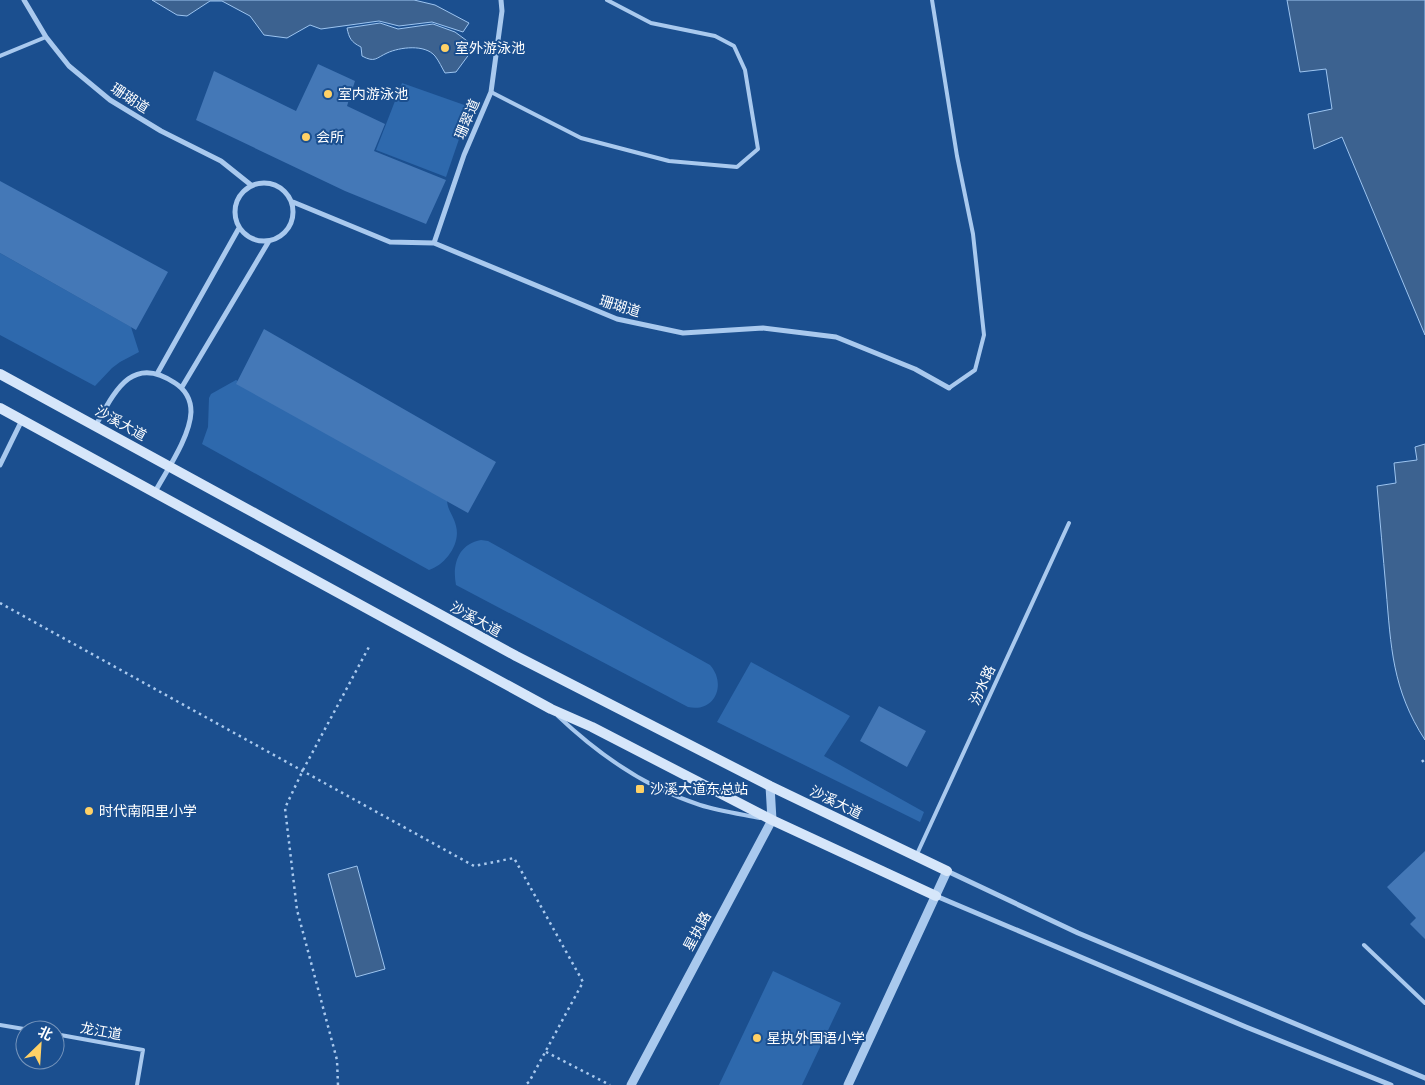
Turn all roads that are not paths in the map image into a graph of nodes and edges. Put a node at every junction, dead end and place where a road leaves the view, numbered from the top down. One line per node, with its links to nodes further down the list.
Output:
1 (24, 0): 5 (street, 珊瑚道)
2 (501, 0): 7 (street, 珊翠道)
3 (607, 0): 7 (lane)
4 (932, 0): 16 (lane)
5 (46, 37): 6 (lane); 8 (street, 珊瑚道)
6 (0, 56)
7 (491, 92): 12 (street, 珊翠道)
8 (251, 185): 9 (street); 10 (street)
9 (293, 202): 11 (street); 12 (street, 珊瑚道)
10 (240, 228): 11 (street); 14 (street)
11 (269, 241): 15 (street)
12 (434, 243): 16 (street, 珊瑚道)
13 (0, 374): 19 (main road, 沙溪大道)
14 (158, 374): 15 (street); 19 (street)
15 (182, 387): 21 (street)
16 (949, 388)
17 (0, 408): 18 (main road)
18 (22, 420): 20 (street); 22 (main road)
19 (96, 425): 21 (main road, 沙溪大道)
20 (0, 465)
21 (170, 466): 22 (street); 25 (main road, 沙溪大道)
22 (154, 493): 24 (main road)
23 (1069, 523): 27 (lane, 汾水路)
24 (551, 709): 26 (main road); 26 (lane)
25 (770, 786): 26 (street); 27 (main road, 沙溪大道)
26 (772, 820): 29 (main road); 37 (street, 星执路)
27 (916, 856): 28 (main road, 沙溪大道)
28 (948, 871): 29 (street); 35 (street)
29 (936, 896): 38 (street); 39 (street)
30 (1364, 945): 31 (lane)
31 (1425, 1003)
32 (0, 1025): 33 (lane)
33 (15, 1028)
34 (65, 1036): 36 (lane, 龙江道)
35 (1425, 1078)
36 (136, 1085)
37 (631, 1085)
38 (848, 1085)
39 (1391, 1085)

